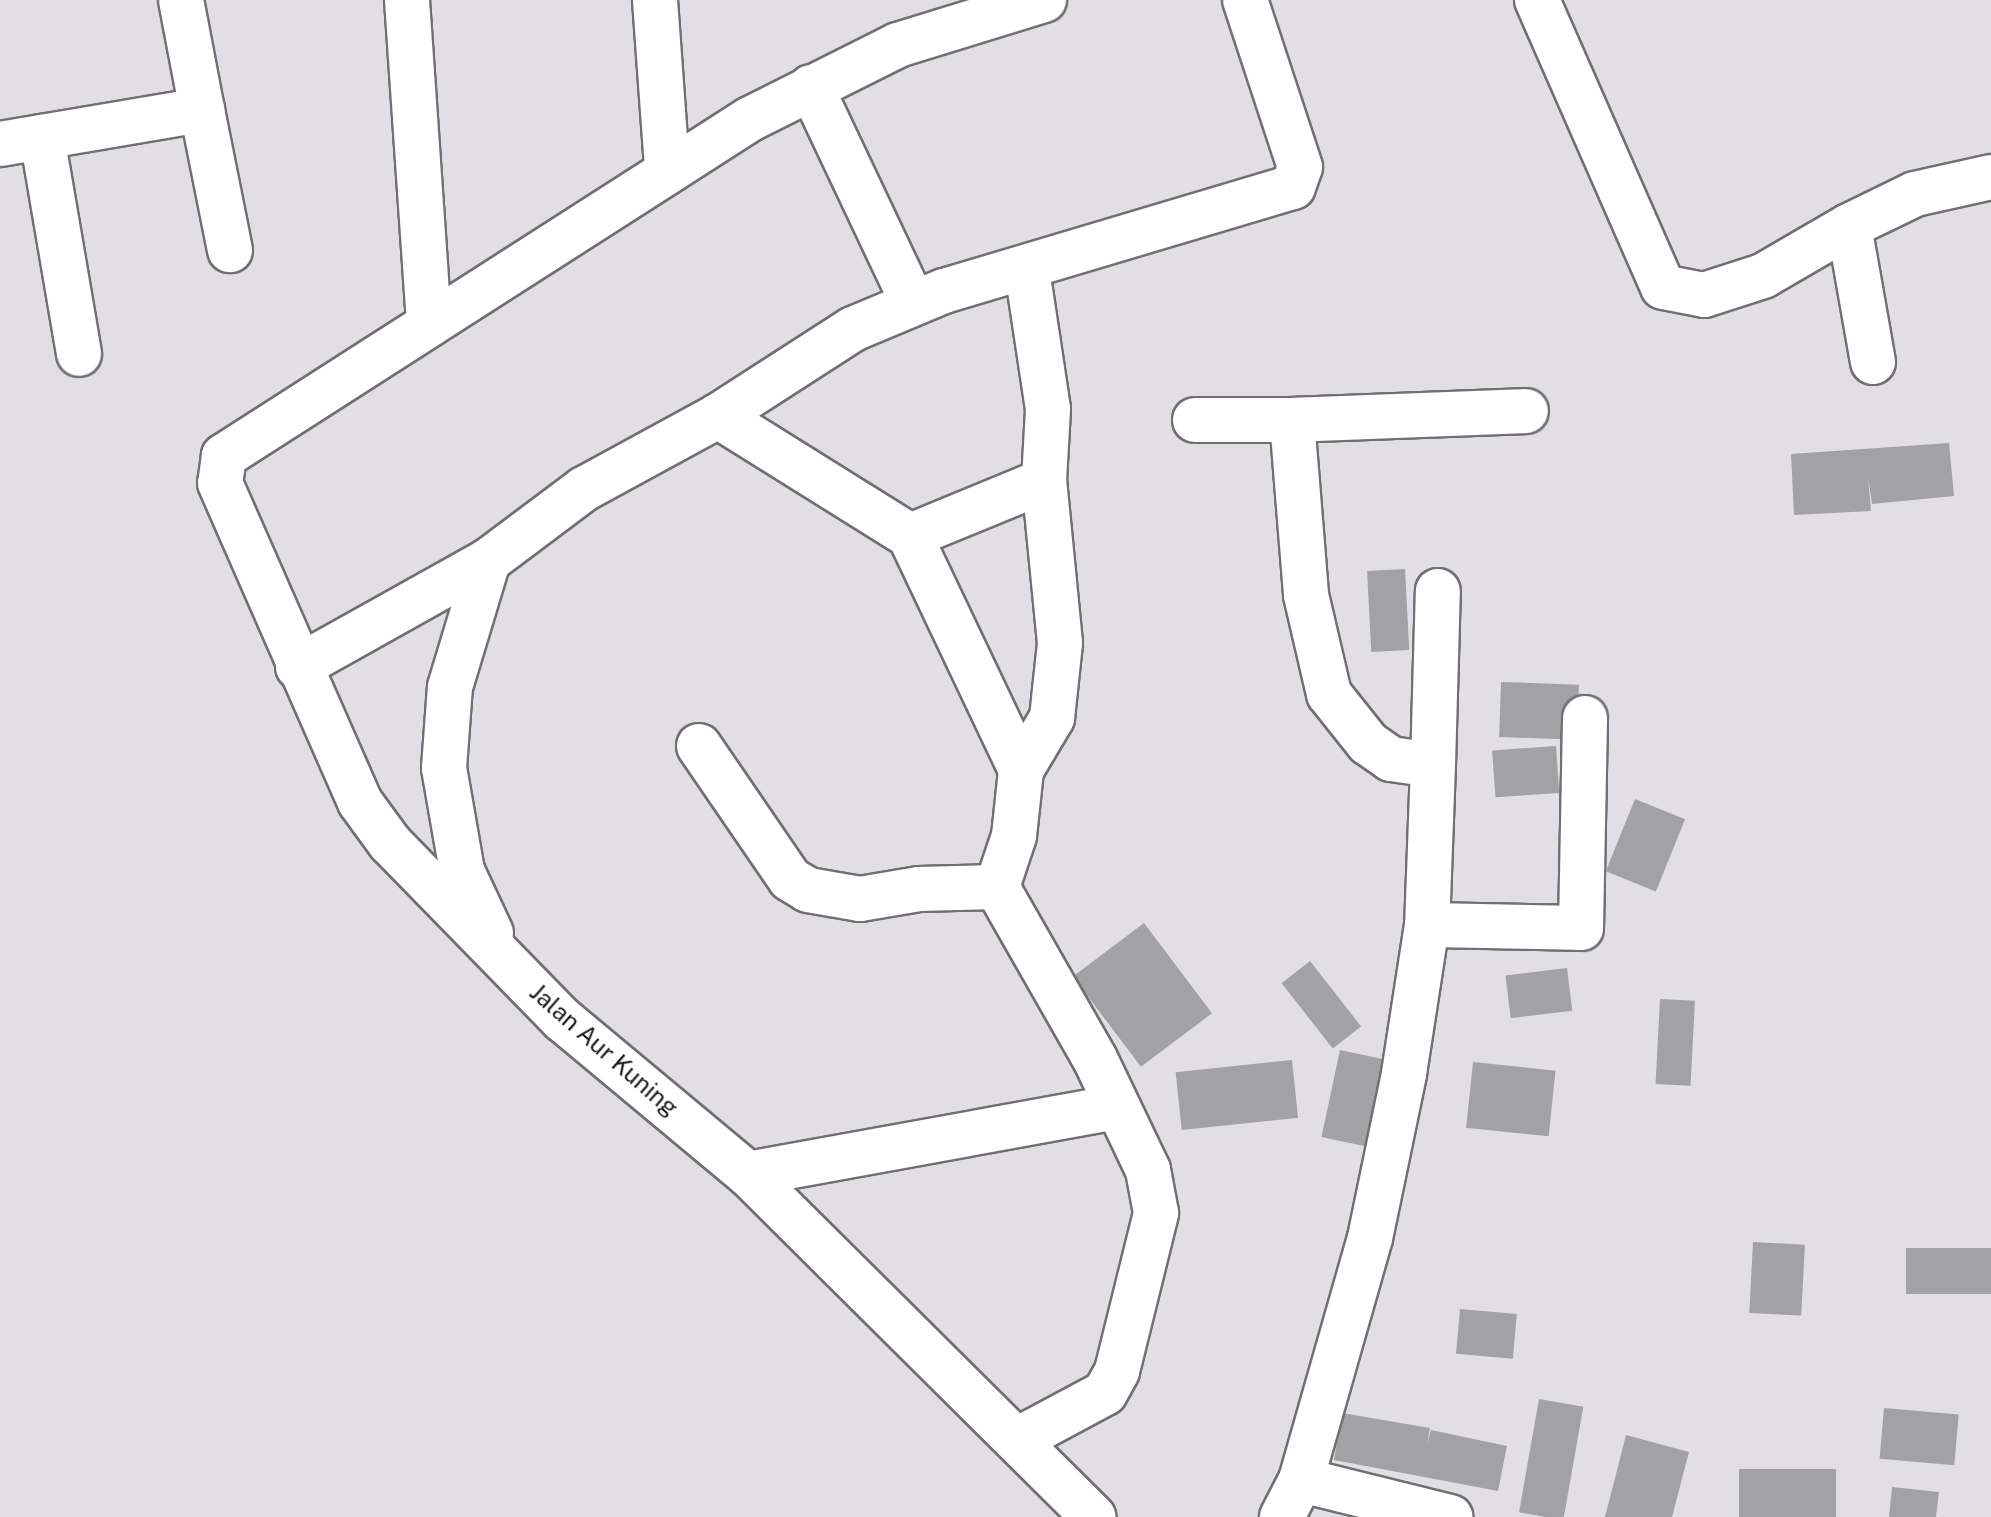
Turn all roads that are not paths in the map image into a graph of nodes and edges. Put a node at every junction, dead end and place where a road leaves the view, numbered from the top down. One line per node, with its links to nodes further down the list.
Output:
1 (181, 0): 9 (street)
2 (407, 0): 17 (street)
3 (655, 0): 11 (street)
4 (1044, 0): 7 (street)
5 (1245, 0): 15 (street)
6 (1537, 0): 13 (street)
7 (979, 9): 8 (street)
8 (811, 87): 11 (street); 16 (street)
9 (202, 110): 10 (street); 14 (street)
10 (21, 141): 18 (street)
11 (667, 169): 17 (street)
12 (1991, 177): 13 (street)
13 (1849, 226): 19 (street)
14 (230, 250)
15 (1027, 270): 16 (street); 24 (street)
16 (913, 303): 21 (street)
17 (429, 324): 28 (street, Jalan Aur Kuning)
18 (79, 354)
19 (1873, 362)
20 (1526, 411): 23 (street)
21 (718, 416): 25 (street); 26 (street)
22 (1195, 420): 23 (street)
23 (1292, 420): 31 (street)
24 (1044, 481): 25 (street); 32 (street)
25 (910, 536): 32 (street)
26 (488, 561): 28 (street); 35 (street)
27 (1438, 591): 31 (street)
28 (298, 667): 35 (street, Jalan Aur Kuning)
29 (1585, 718): 34 (street)
30 (699, 746): 33 (street)
31 (1433, 765): 34 (street)
32 (1021, 770): 33 (street)
33 (997, 887): 36 (street)
34 (1427, 925): 39 (street)
35 (503, 957): 37 (street, Jalan Aur Kuning)
36 (1116, 1107): 37 (street); 38 (street)
37 (748, 1174): 38 (street, Jalan Aur Kuning)
38 (1021, 1438): 40 (street, Jalan Aur Kuning)
39 (1291, 1499): 41 (street)
40 (1094, 1517)
41 (1450, 1517)

